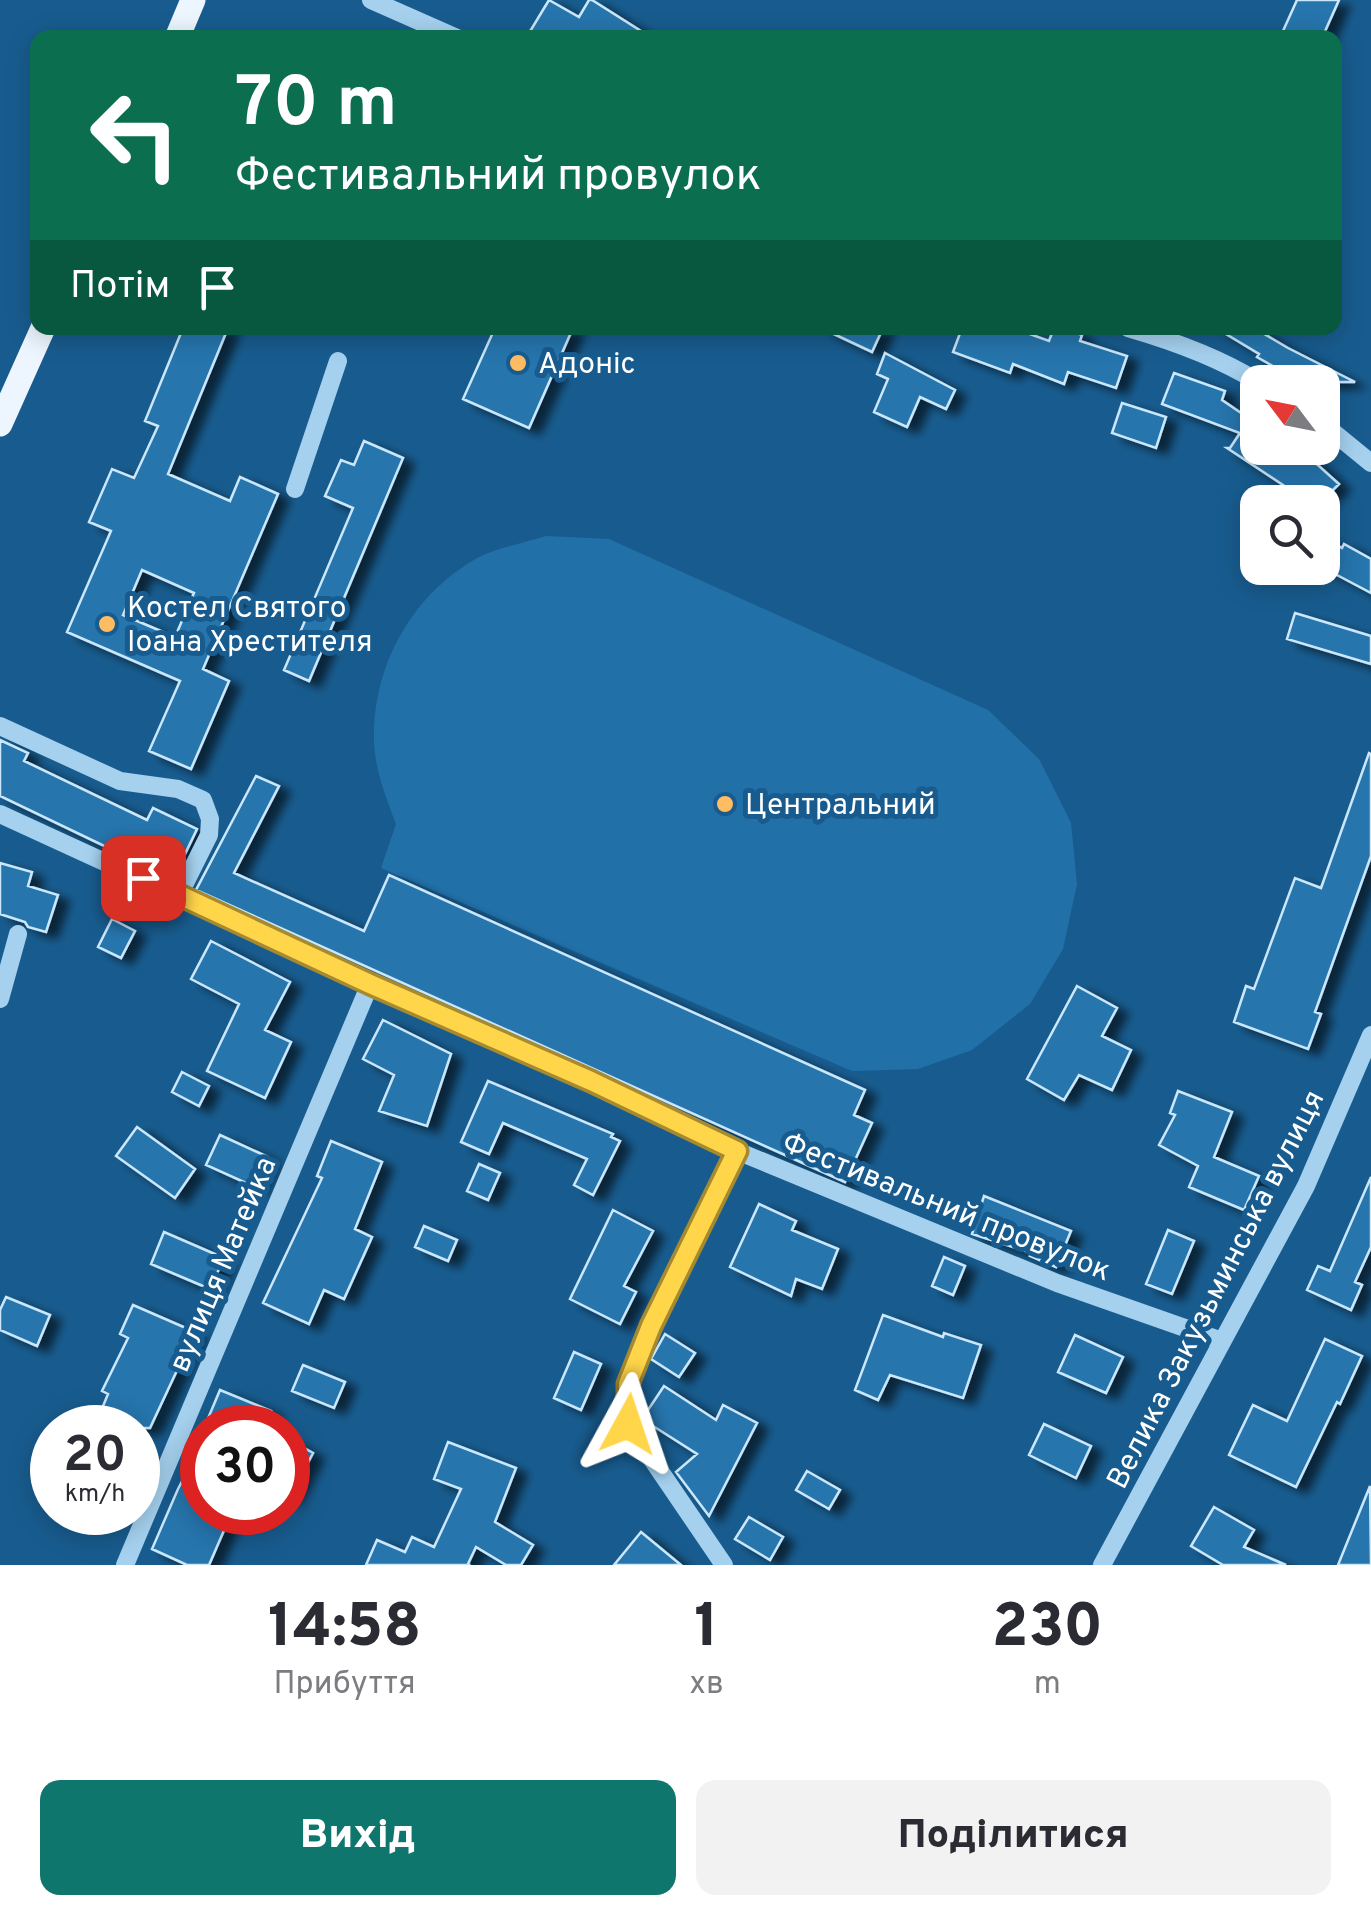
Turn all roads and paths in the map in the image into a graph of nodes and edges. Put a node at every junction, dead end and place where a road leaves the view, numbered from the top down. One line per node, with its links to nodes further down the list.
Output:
1 (193, 0): 3 (main road)
2 (371, 0): 4 (street)
3 (180, 30)
4 (439, 30)
5 (40, 335): 9 (main road)
6 (1152, 335): 8 (street)
7 (338, 361): 12 (street)
8 (1240, 371)
9 (3, 409)
10 (1340, 438): 11 (street)
11 (1371, 464)
12 (296, 489)
13 (0, 726): 15 (street)
14 (0, 814): 15 (street, Фестивальний провулок)
15 (178, 895): 17 (street, Фестивальний провулок)
16 (18, 934): 18 (street)
17 (370, 984): 20 (street, Фестивальний провулок); 22 (street, вулиця Матейка)
18 (0, 999)
19 (1371, 1035): 21 (street, Велика Закузьминська вулиця)
20 (737, 1151): 21 (street, Фестивальний провулок); 23 (street)
21 (1222, 1341): 24 (street, Велика Закузьминська вулиця)
22 (125, 1565)
23 (724, 1565)
24 (1102, 1565)

